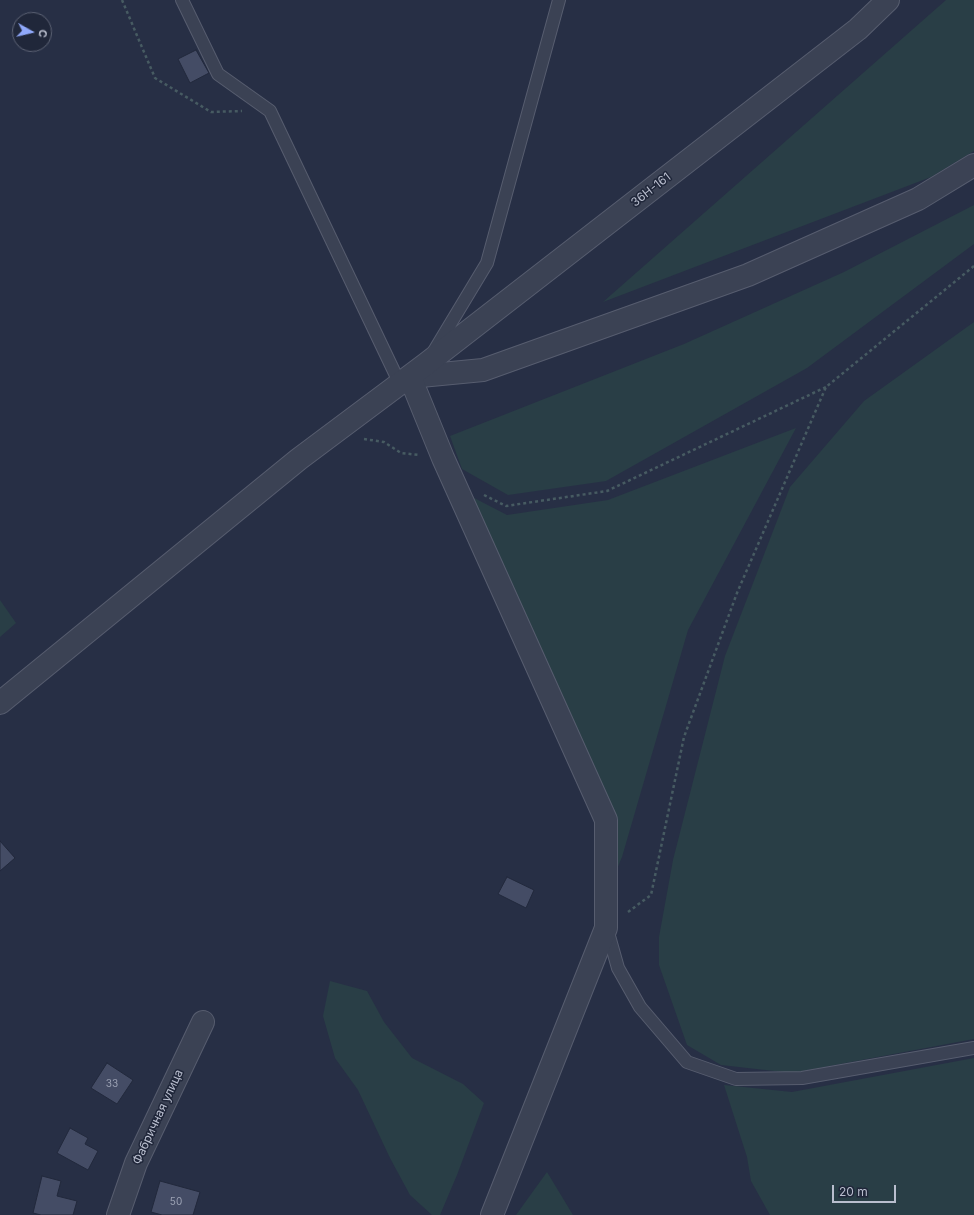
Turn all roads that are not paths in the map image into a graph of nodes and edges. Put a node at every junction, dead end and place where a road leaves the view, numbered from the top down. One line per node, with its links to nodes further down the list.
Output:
1 (182, 0): 5 (lane)
2 (559, 0): 5 (lane)
3 (888, 0): 5 (street, 36Н-161 / 36Н-161)
4 (974, 165): 5 (street)
5 (412, 375): 6 (street, 36Н-161); 7 (street)
6 (0, 703)
7 (606, 928): 9 (lane); 11 (street)
8 (202, 1022): 10 (street, Фабричная улица)
9 (974, 1048)
10 (118, 1215)
11 (492, 1215)

